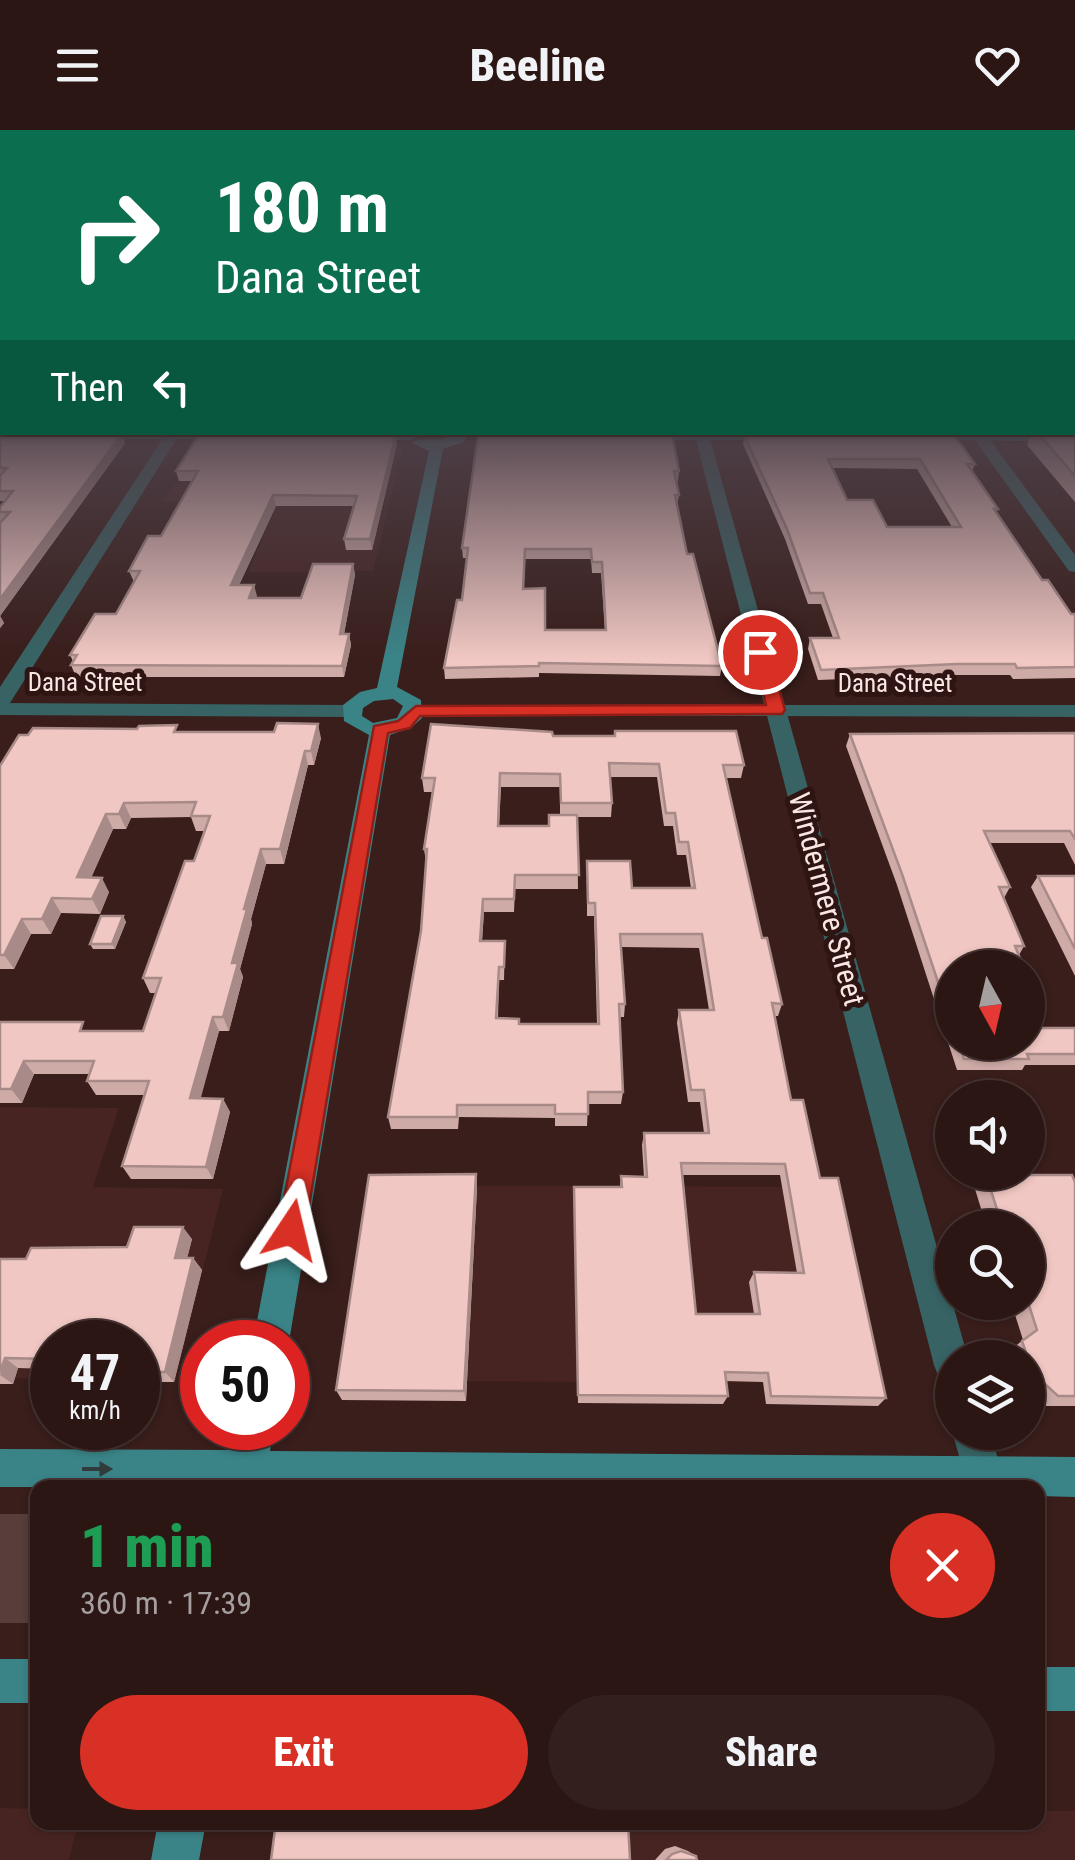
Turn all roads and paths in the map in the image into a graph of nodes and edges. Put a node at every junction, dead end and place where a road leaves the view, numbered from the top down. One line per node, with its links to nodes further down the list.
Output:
1 (132, 498): 7 (street)
2 (426, 498): 6 (main road)
3 (719, 498): 8 (street, Windermere Street)
4 (1024, 498): 5 (street)
5 (1075, 567)
6 (386, 692): 9 (main road); 10 (main road)
7 (0, 706): 9 (street, Dana Street)
8 (776, 710): 10 (street, Dana Street); 11 (street, Dana Street); 14 (street, Windermere Street)
9 (350, 711): 12 (main road)
10 (416, 711): 12 (main road)
11 (1075, 711)
12 (380, 730): 13 (main road)
13 (275, 1320)
14 (945, 1340)
15 (252, 1450): 20 (main road)
16 (976, 1450): 18 (street)
17 (0, 1468): 20 (main road, one-way to 20)
18 (983, 1476): 19 (main road); 20 (main road)
19 (1075, 1476)
20 (246, 1479)
21 (0, 1681): 22 (main road)
22 (30, 1681)
23 (1045, 1689): 24 (main road)
24 (1075, 1689)
25 (181, 1830): 26 (main road)
26 (175, 1860)

